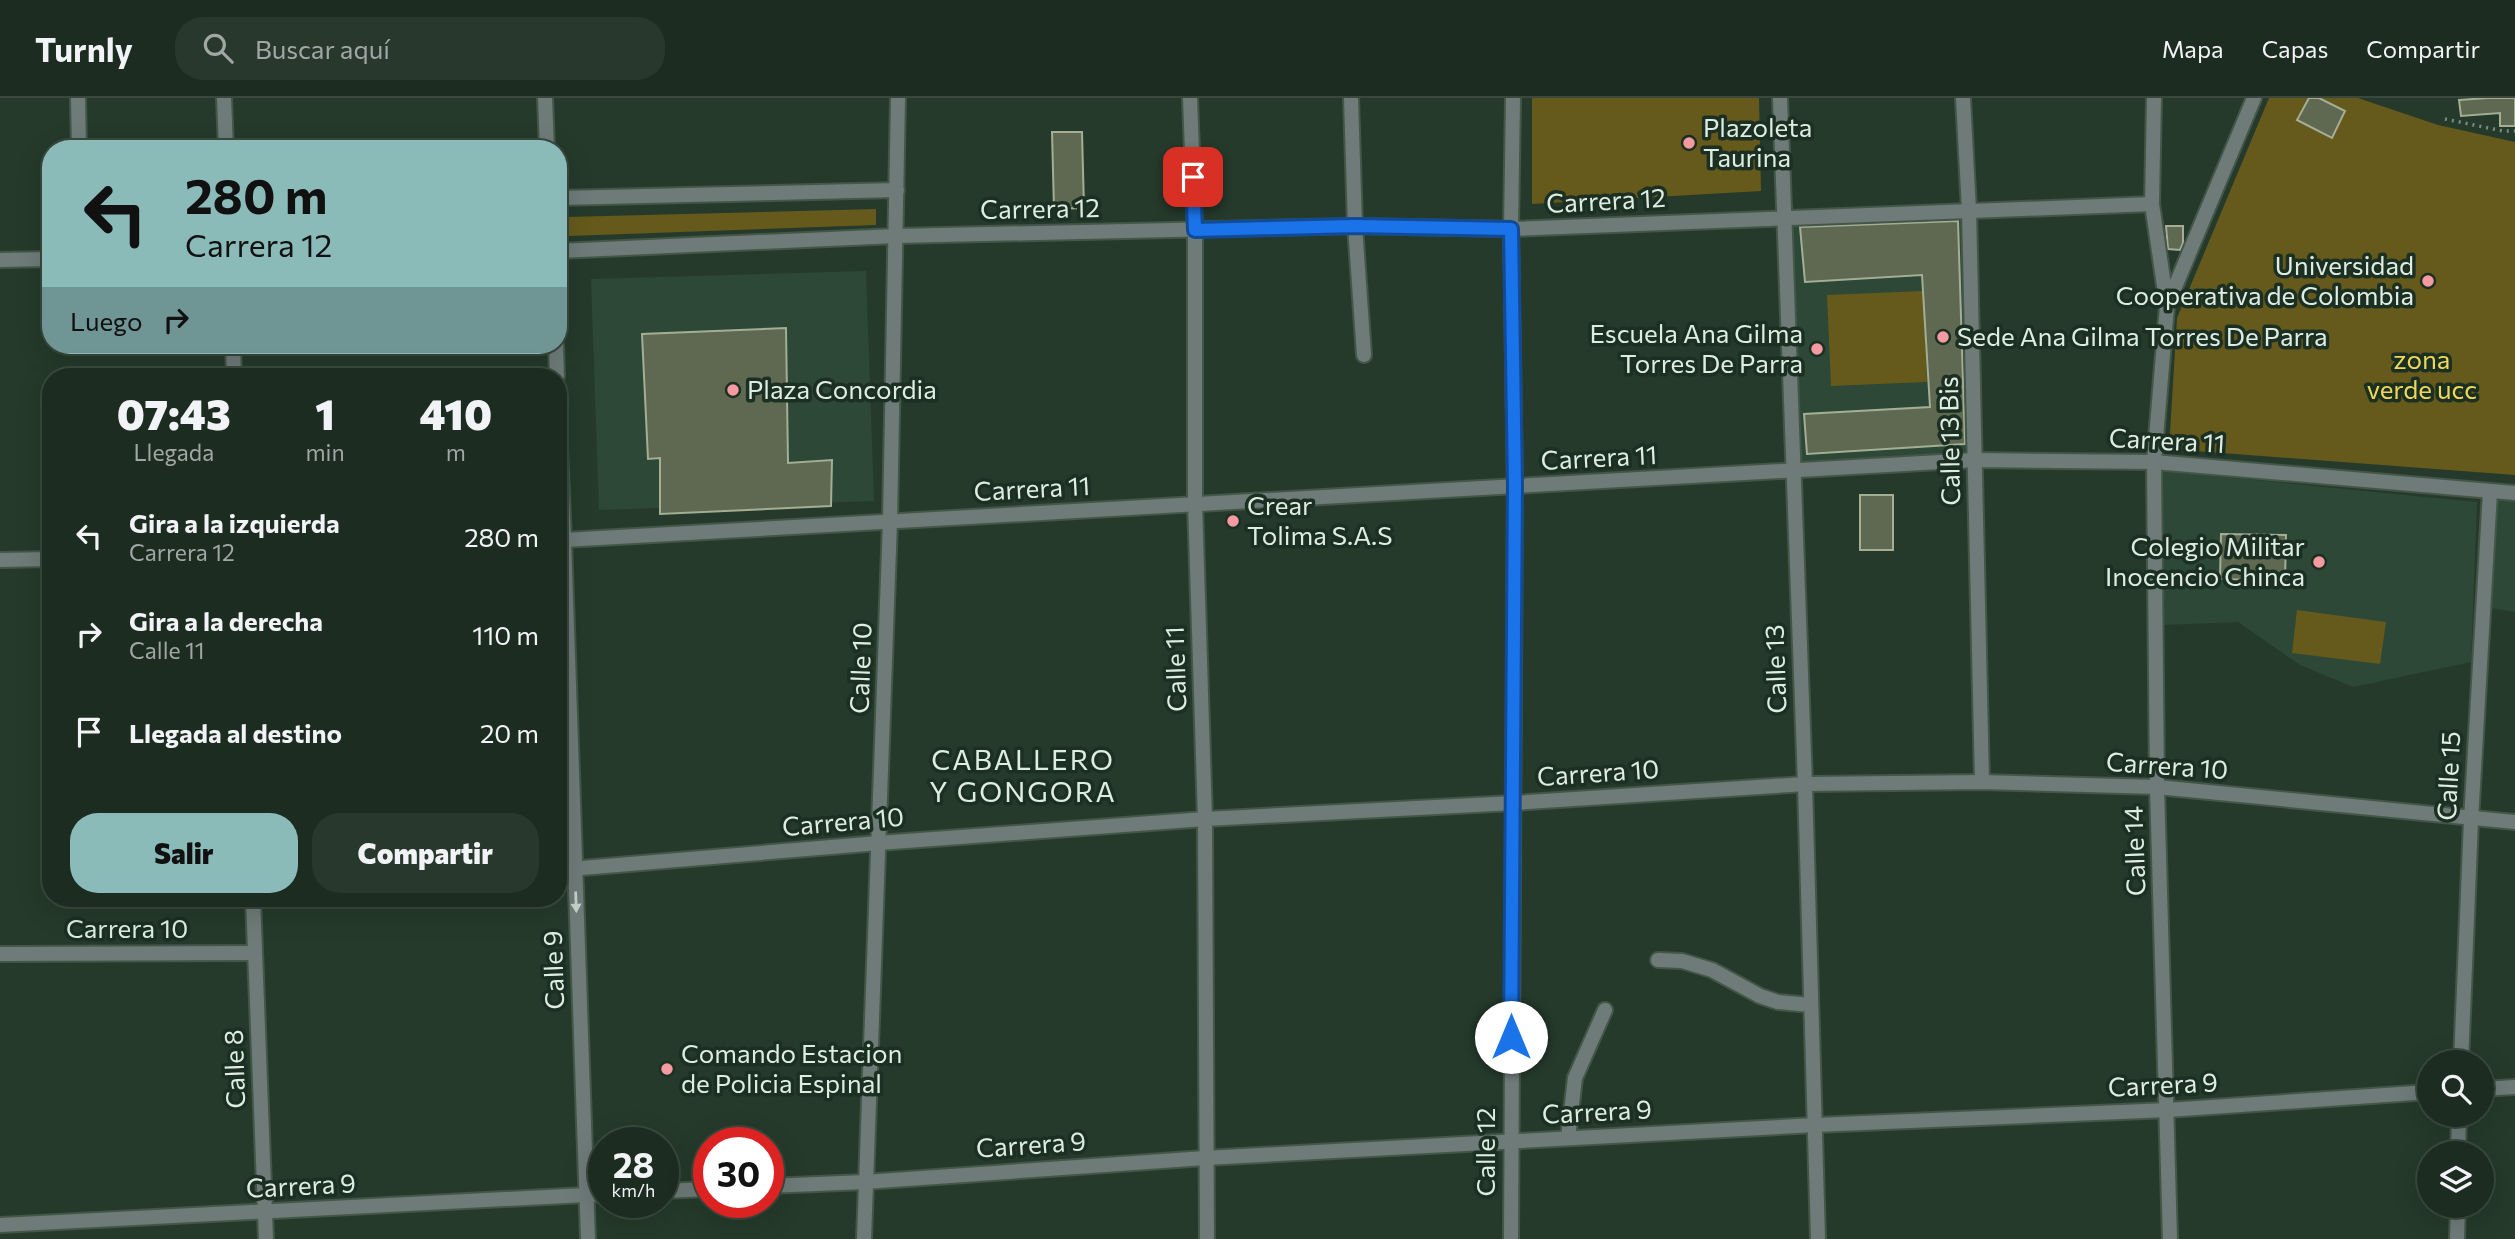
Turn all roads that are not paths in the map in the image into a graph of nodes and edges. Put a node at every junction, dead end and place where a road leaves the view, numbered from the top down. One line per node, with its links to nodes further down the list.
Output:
1 (78, 98): 12 (street)
2 (224, 98): 13 (street)
3 (545, 98): 14 (street)
4 (898, 98): 15 (street, Calle 10)
5 (1190, 98): 22 (street, Calle 11)
6 (1351, 98): 20 (street)
7 (1513, 98): 21 (street, Calle 12)
8 (1780, 98): 19 (street, Calle 13)
9 (1963, 98): 18 (street, Calle 13 Bis)
10 (2154, 98): 17 (street)
11 (2254, 98): 27 (street)
12 (79, 140)
13 (226, 140)
14 (547, 140)
15 (897, 190): 16 (street); 23 (street, Calle 10)
16 (567, 198)
17 (2152, 204): 18 (street, Carrera 12); 27 (street)
18 (1969, 210): 19 (street, Carrera 12); 29 (street, Calle 13 Bis)
19 (1785, 217): 21 (street, Carrera 12); 31 (street, Calle 13)
20 (1355, 226): 21 (street, Carrera 12); 22 (street, Carrera 12); 28 (street)
21 (1511, 229): 32 (street, Calle 12)
22 (1195, 230): 23 (street, Carrera 12); 35 (street, Calle 11)
23 (896, 236): 24 (street, Carrera 12); 36 (street, Calle 10)
24 (567, 251)
25 (42, 259): 26 (street)
26 (0, 260)
27 (2167, 306): 30 (street, Calle 14)
28 (1364, 355)
29 (1975, 460): 30 (street, Carrera 11); 31 (street, Carrera 11); 41 (street, Calle 13 Bis)
30 (2154, 462): 33 (street, Carrera 11); 43 (street, Calle 14)
31 (1793, 472): 32 (street, Carrera 11); 42 (street, Calle 13)
32 (1515, 486): 35 (street, Carrera 11); 44 (street, Calle 12)
33 (2490, 492): 34 (street, Carrera 11); 46 (street, Calle 15)
34 (2515, 493)
35 (1195, 504): 36 (street, Carrera 11); 45 (street, Calle 11)
36 (890, 521): 37 (street, Carrera 11); 48 (street, Calle 10)
37 (567, 540)
38 (42, 558): 39 (street)
39 (0, 560)
40 (567, 681): 50 (street, Calle 9)
41 (1982, 782): 42 (street, Carrera 10); 43 (street, Carrera 10)
42 (1805, 784): 44 (street, Carrera 10); 55 (street, Calle 13)
43 (2157, 787): 46 (street, Carrera 10); 61 (street, Calle 14)
44 (1513, 803): 45 (street, Carrera 10); 64 (street, Calle 12)
45 (1205, 819): 48 (street, Carrera 10); 65 (street, Calle 11)
46 (2471, 820): 47 (street, Carrera 10); 57 (street, Calle 15)
47 (2515, 822)
48 (879, 843): 50 (street, Carrera 10); 66 (street, Calle 10)
49 (567, 870): 50 (street, Carrera 10)
50 (575, 870): 68 (street, Calle 9, one-way to 68)
51 (253, 907): 52 (street, Calle 8)
52 (255, 953): 53 (street, Carrera 10); 69 (street, Calle 8)
53 (0, 954)
54 (1657, 960): 55 (street)
55 (1811, 1005): 62 (street, Calle 13)
56 (1605, 1010): 63 (street)
57 (2461, 1050)
58 (2515, 1087): 59 (street)
59 (2494, 1088)
60 (2417, 1093): 61 (street, Carrera 9)
61 (2168, 1110): 62 (street, Carrera 9); 78 (street, Calle 14)
62 (1815, 1125): 63 (street, Carrera 9); 77 (street, Calle 13)
63 (1568, 1138): 64 (street, Carrera 9)
64 (1510, 1141): 65 (street, Carrera 9); 76 (street, Calle 12)
65 (1205, 1158): 66 (street, Carrera 9); 75 (street, Calle 11)
66 (865, 1182): 67 (street, Carrera 9); 74 (street, Calle 10)
67 (784, 1185)
68 (586, 1195): 69 (street, Carrera 9); 73 (street, Calle 9)
69 (265, 1212): 71 (street, Carrera 9); 72 (street, Calle 8)
70 (2458, 1218): 79 (street)
71 (0, 1225)
72 (265, 1239)
73 (588, 1239)
74 (864, 1239)
75 (1207, 1239)
76 (1511, 1239)
77 (1818, 1239)
78 (2169, 1239)
79 (2457, 1239)

